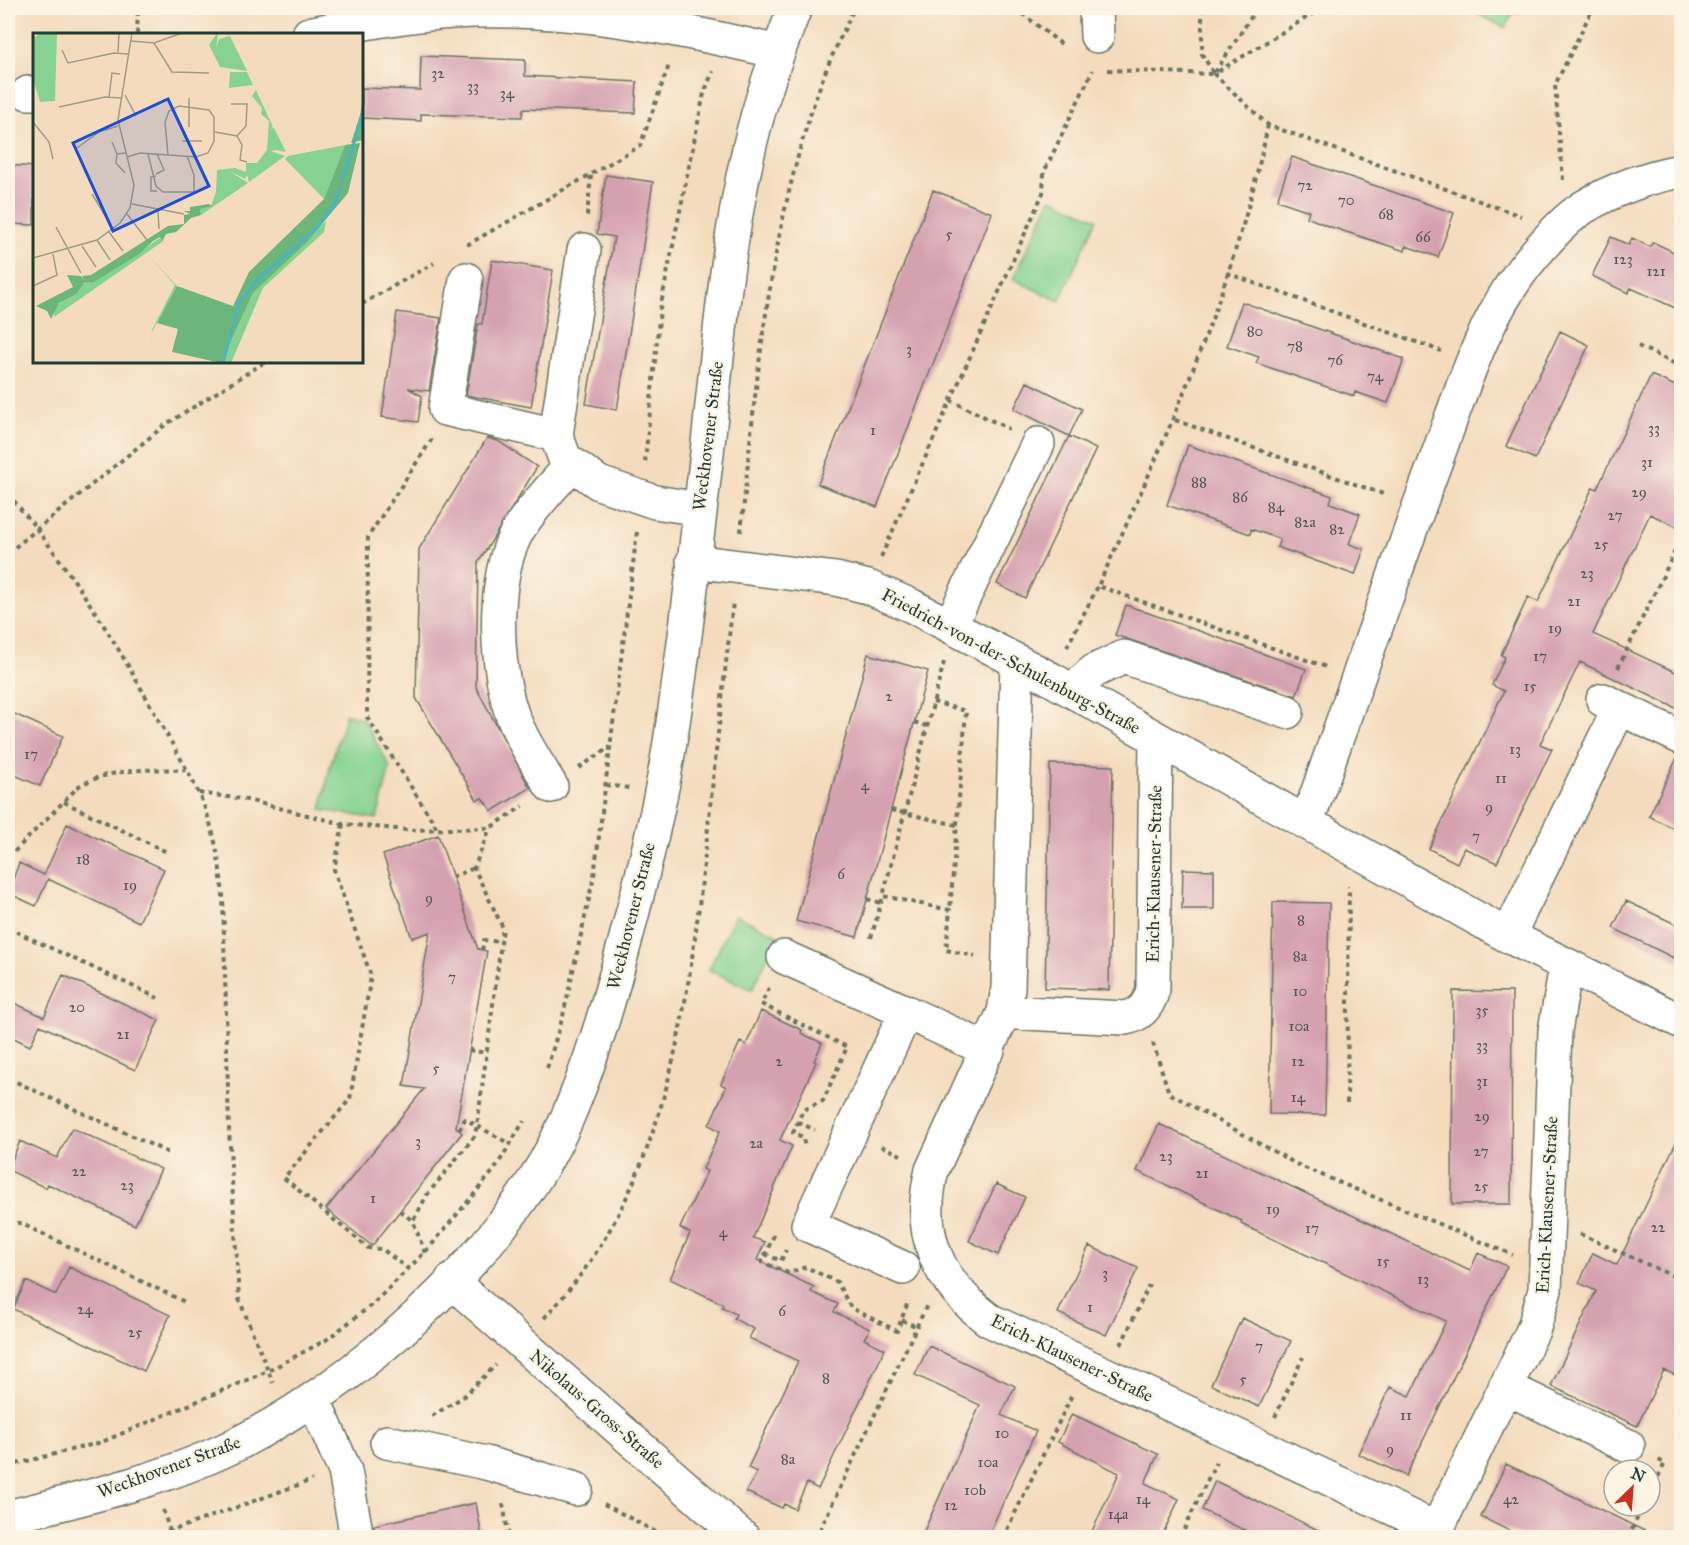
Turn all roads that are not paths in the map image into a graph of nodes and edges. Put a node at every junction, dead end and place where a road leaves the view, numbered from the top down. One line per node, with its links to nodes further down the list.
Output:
1 (795, 8): 4 (street, Weckhovener Straße)
2 (485, 9): 3 (street); 4 (street)
3 (314, 33)
4 (777, 52): 11 (street, Weckhovener Straße)
5 (1682, 171): 20 (street)
6 (584, 250): 8 (street)
7 (456, 268): 8 (street)
8 (556, 435): 10 (street)
9 (1038, 444): 13 (street)
10 (572, 464): 11 (street); 19 (street)
11 (700, 509): 12 (street, Weckhovener Straße)
12 (693, 561): 13 (street, Friedrich-von-der-Schulenburg-Straße); 29 (street, Weckhovener Straße)
13 (954, 628): 14 (street, Friedrich-von-der-Schulenburg-Straße)
14 (1017, 662): 15 (street, Friedrich-von-der-Schulenburg-Straße); 25 (street, Erich-Klausener-Straße)
15 (1061, 685): 16 (street); 17 (street, Friedrich-von-der-Schulenburg-Straße)
16 (1287, 712)
17 (1156, 738): 20 (street, Friedrich-von-der-Schulenburg-Straße); 25 (street, Erich-Klausener-Straße)
18 (1682, 738): 21 (street)
19 (551, 786)
20 (1308, 822): 21 (street, Friedrich-von-der-Schulenburg-Straße)
21 (1508, 936): 23 (street, Friedrich-von-der-Schulenburg-Straße)
22 (784, 957): 24 (street)
23 (1566, 966): 26 (street, Friedrich-von-der-Schulenburg-Straße); 30 (street, Erich-Klausener-Straße)
24 (906, 1012): 27 (street); 28 (street)
25 (1004, 1012): 27 (street, Erich-Klausener-Straße)
26 (1682, 1022)
27 (988, 1050): 36 (street, Erich-Klausener-Straße)
28 (903, 1268)
29 (451, 1281): 31 (street, Weckhovener Straße); 38 (street, Nikolaus-Gross-Straße)
30 (1504, 1387): 33 (street); 36 (street, Erich-Klausener-Straße)
31 (314, 1400): 35 (street, Weckhovener Straße); 37 (street)
32 (387, 1442): 34 (street)
33 (1628, 1446)
34 (576, 1489)
35 (8, 1517)
36 (1435, 1533)
37 (357, 1538)
38 (743, 1538)

